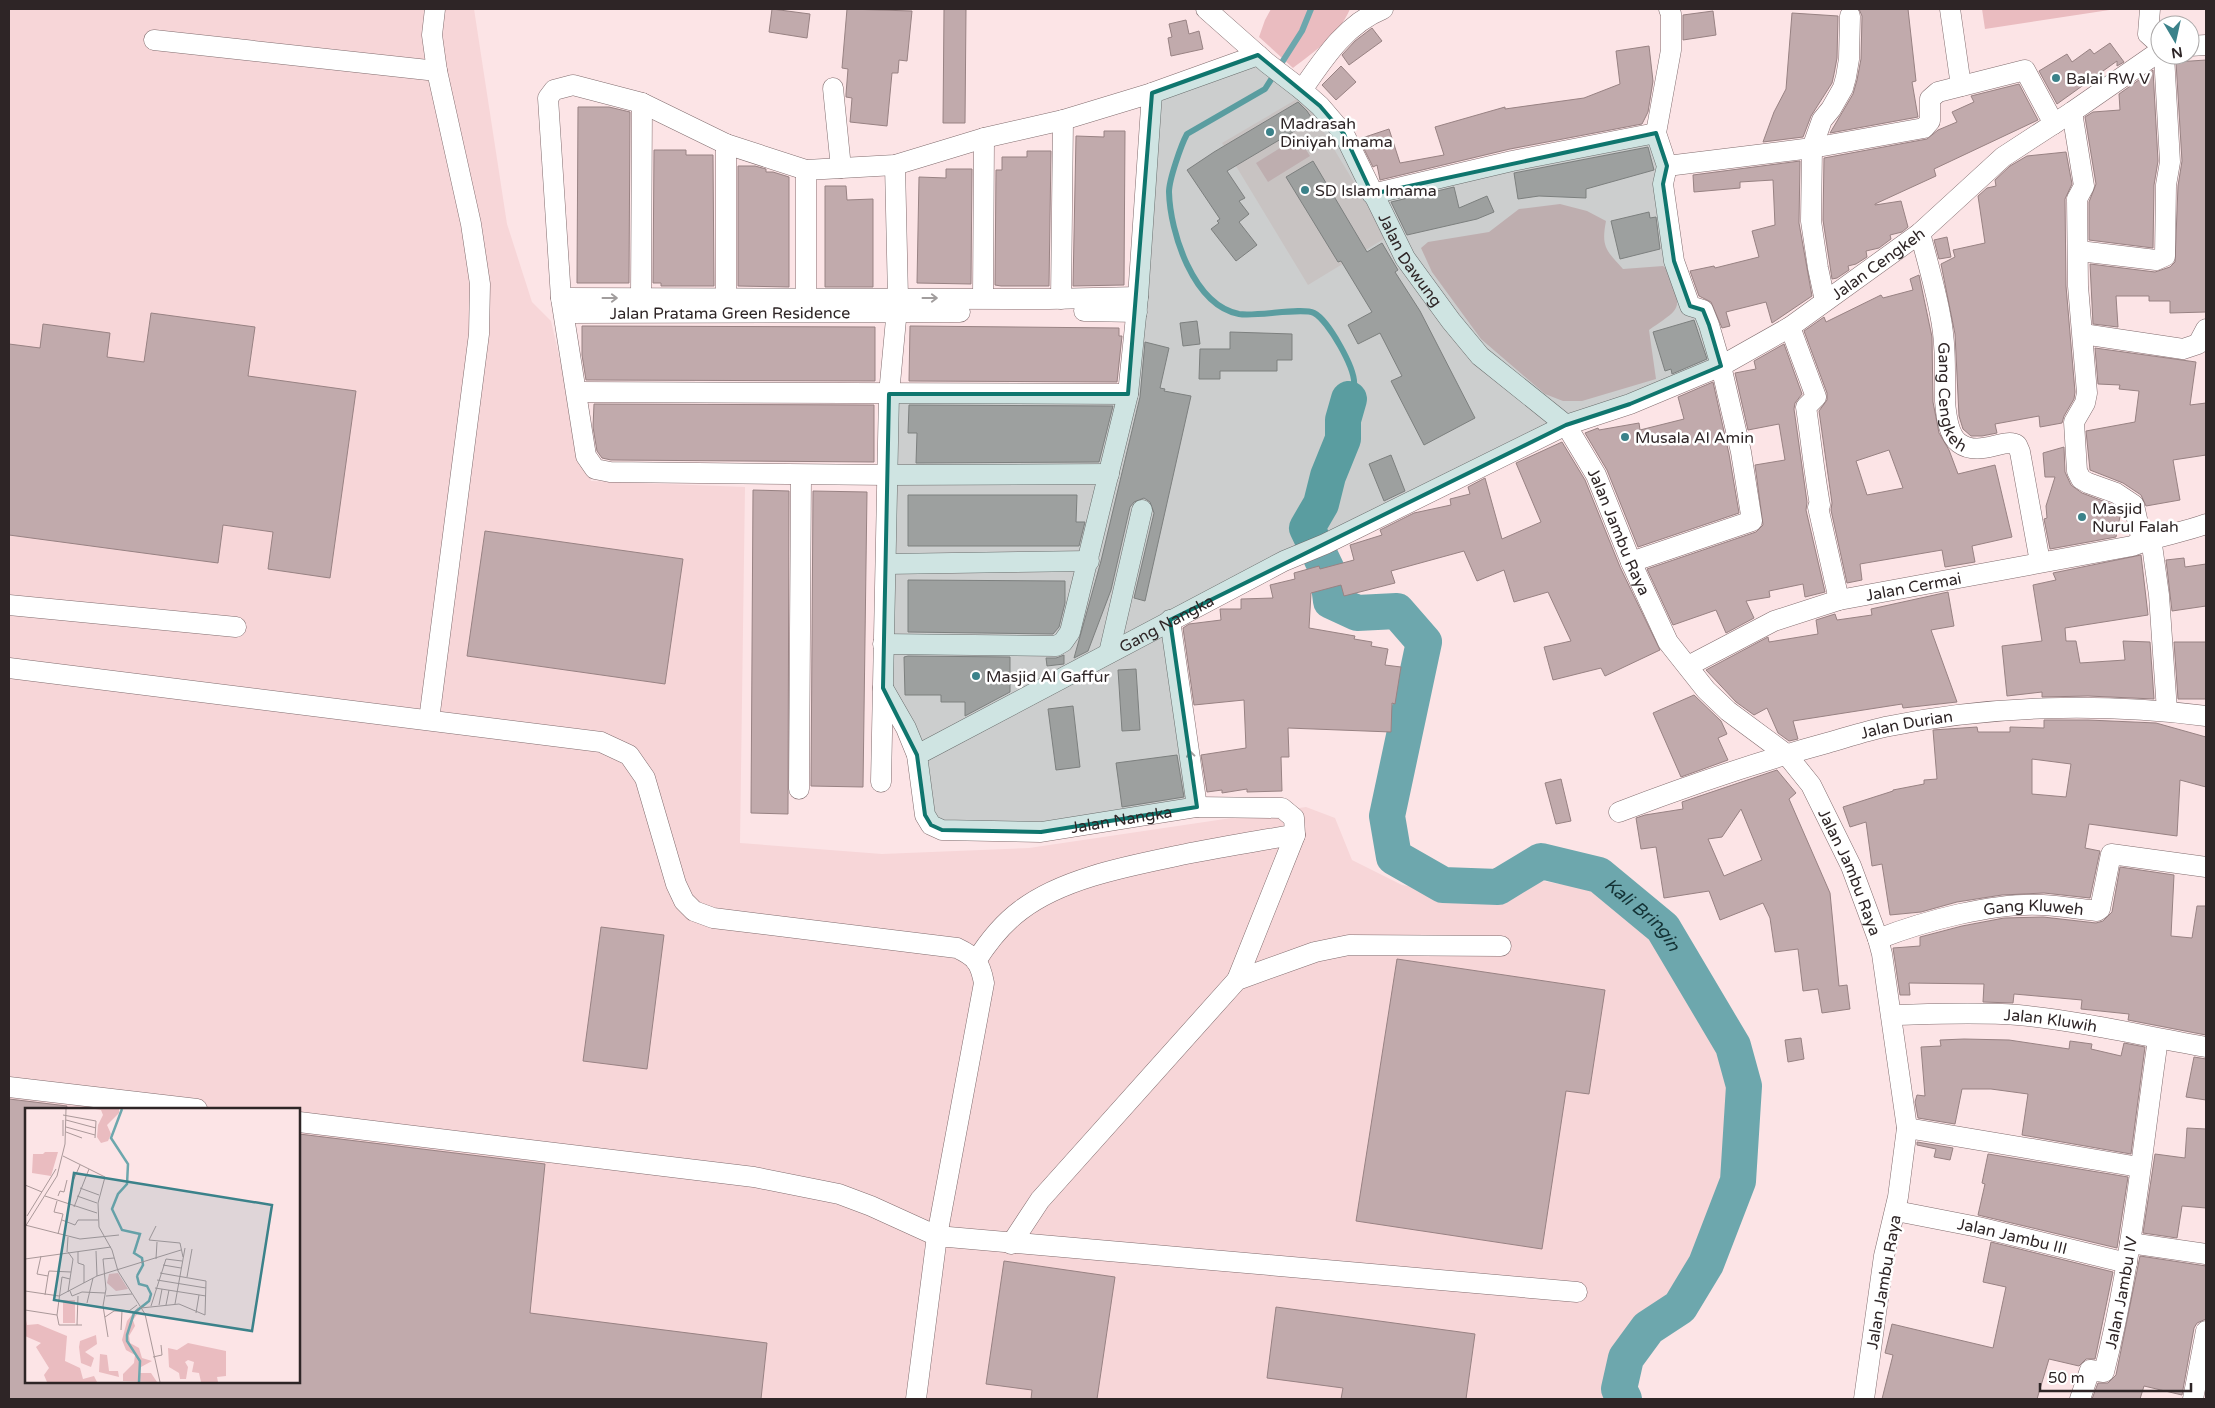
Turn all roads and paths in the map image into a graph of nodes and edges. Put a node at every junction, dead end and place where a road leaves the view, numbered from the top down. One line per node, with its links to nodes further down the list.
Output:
1 (435, 9): 13 (street)
2 (1206, 9): 11 (street, Jalan Dawung)
3 (1382, 9): 14 (street)
4 (1669, 9): 22 (street)
5 (1950, 9): 15 (street)
6 (2150, 9): 8 (street)
7 (1850, 16): 25 (street)
8 (2150, 36)
9 (154, 40): 13 (street)
10 (2150, 58): 19 (street, Jalan Cengkeh)
11 (1263, 59): 14 (street, Jalan Dawung); 17 (street)
12 (2165, 65): 32 (street)
13 (437, 71): 71 (street)
14 (1295, 85): 30 (street, Jalan Dawung)
15 (1961, 86): 21 (street); 25 (street)
16 (833, 88): 28 (street)
17 (1152, 93): 20 (street); 39 (street)
18 (642, 103): 24 (street); 33 (street, Jalan Pratama Green Residence); 40 (street)
19 (2072, 112): 21 (street, Jalan Cengkeh); 32 (street)
20 (1062, 120): 23 (street); 38 (street)
21 (2054, 124): 31 (street, Jalan Cengkeh)
22 (1656, 133): 27 (street); 30 (street)
23 (984, 138): 26 (street); 36 (street)
24 (726, 144): 29 (street); 34 (street, Jalan Pratama Green Residence)
25 (1812, 148): 27 (street); 37 (street)
26 (895, 165): 28 (street); 41 (street)
27 (1667, 166): 45 (street)
28 (841, 168): 29 (street)
29 (806, 170): 35 (street, Jalan Pratama Green Residence)
30 (1372, 194): 49 (street, Jalan Dawung)
31 (1920, 233): 37 (street, Jalan Cengkeh); 58 (street, Gang Cengkeh)
32 (2079, 251): 44 (street)
33 (641, 298): 34 (street, Jalan Pratama Green Residence); 40 (street, Jalan Pratama Green Residence, one-way to 33)
34 (726, 298): 35 (street, Jalan Pratama Green Residence)
35 (806, 298): 41 (street, Jalan Pratama Green Residence)
36 (983, 298): 38 (street, Jalan Pratama Green Residence); 41 (street, Jalan Pratama Green Residence, one-way to 36)
37 (1825, 301): 42 (street, Jalan Cengkeh)
38 (1053, 303): 39 (street, Jalan Pratama Green Residence); 41 (street, Jalan Pratama Green Residence)
39 (1137, 304): 48 (street)
40 (563, 305): 41 (street, Jalan Pratama Green Residence); 46 (street)
41 (897, 306): 47 (street)
42 (1790, 327): 45 (street, Jalan Cengkeh); 60 (street)
43 (2206, 329): 44 (street)
44 (2083, 334): 55 (street)
45 (1721, 366): 49 (street, Jalan Cengkeh); 57 (street)
46 (577, 392): 47 (street); 51 (street)
47 (889, 394): 48 (street); 52 (street)
48 (1128, 394): 50 (street)
49 (1566, 425): 57 (street, Jalan Jambu Raya); 62 (street, Gang Nangka)
50 (1109, 474): 52 (street); 56 (street)
51 (801, 475): 52 (street); 75 (street)
52 (888, 475): 59 (street)
53 (1142, 510): 65 (street)
54 (2206, 524): 55 (street, Jalan Cermai)
55 (2146, 540): 58 (street, Jalan Cermai); 69 (street)
56 (1089, 561): 59 (street); 64 (street)
57 (1631, 562): 66 (street, Jalan Jambu Raya)
58 (2040, 562): 60 (street, Jalan Cermai)
59 (886, 564): 64 (street)
60 (1839, 600): 66 (street, Jalan Cermai)
61 (9, 605): 63 (street)
62 (1170, 620): 65 (street, Gang Nangka); 76 (street, one-way to 62)
63 (236, 627)
64 (884, 644): 68 (street)
65 (1109, 653): 73 (street, Gang Nangka)
66 (1688, 666): 72 (street, Jalan Jambu Raya)
67 (9, 668): 71 (street)
68 (883, 688): 73 (street, Jalan Nangka); 74 (street)
69 (2167, 711): 70 (street, Jalan Durian); 72 (street, Jalan Durian)
70 (2206, 716)
71 (429, 720): 82 (street)
72 (1786, 754): 77 (street, Jalan Durian); 80 (street, Jalan Jambu Raya)
73 (917, 755): 76 (street, Jalan Nangka)
74 (881, 782)
75 (798, 789)
76 (1198, 806): 78 (street, Jalan Nangka)
77 (1619, 812)
78 (1295, 835): 82 (street); 83 (street)
79 (2206, 867): 80 (street, Gang Kluweh)
80 (1878, 939): 84 (street, Jalan Jambu Raya)
81 (1501, 946): 83 (street)
82 (976, 961): 93 (street)
83 (1236, 980): 95 (street)
84 (1892, 1015): 85 (street, Jalan Kluwih); 90 (street, Jalan Jambu Raya)
85 (2158, 1038): 86 (street, Jalan Kluwih); 91 (street, Jalan Jambu IV)
86 (2206, 1047)
87 (9, 1087): 88 (street)
88 (188, 1108)
89 (300, 1122): 93 (street)
90 (1907, 1128): 91 (street); 92 (street, Jalan Jambu Raya)
91 (2139, 1168): 94 (street, Jalan Jambu IV)
92 (1896, 1211): 97 (street, Jalan Jambu III); 101 (street, Jalan Jambu Raya)
93 (937, 1236): 95 (street); 100 (street)
94 (2130, 1243): 96 (street); 97 (street, Jalan Jambu IV)
95 (1011, 1244): 98 (street)
96 (2206, 1254)
97 (2127, 1263): 102 (street, Jalan Jambu IV)
98 (1577, 1292)
99 (2206, 1331): 103 (street)
100 (916, 1399)
101 (1864, 1399)
102 (2080, 1399)
103 (2193, 1399)

